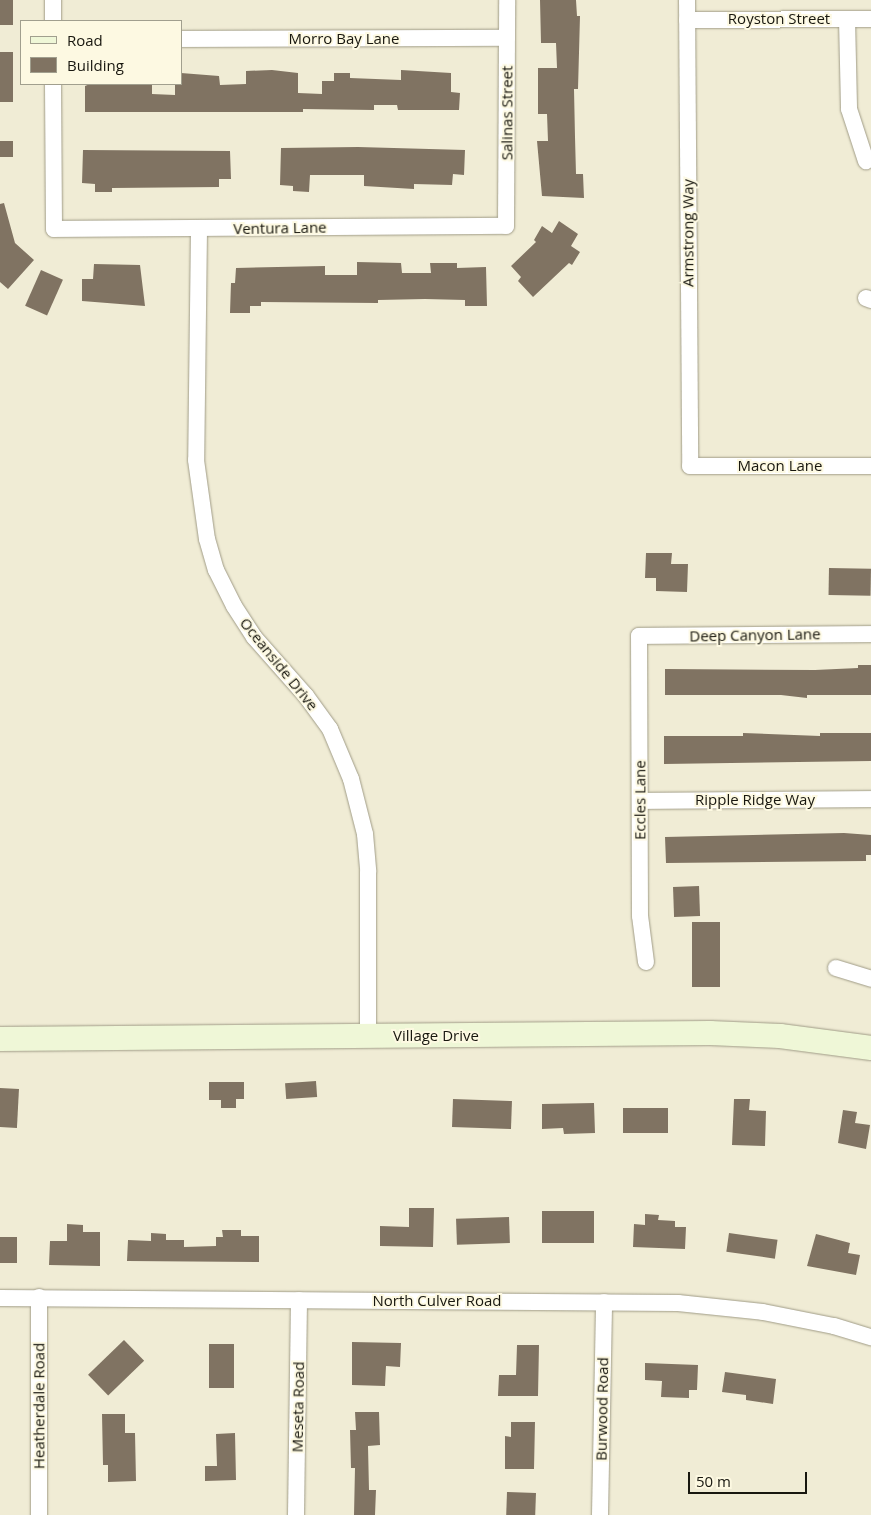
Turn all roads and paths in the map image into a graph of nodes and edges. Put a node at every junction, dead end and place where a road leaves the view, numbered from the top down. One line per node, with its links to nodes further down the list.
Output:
1 (53, 0): 6 (street)
2 (506, 0): 8 (street, Salinas Street)
3 (687, 0): 7 (street, Armstrong Way)
4 (847, 19): 5 (street, Royston Street); 7 (street, Royston Street); 11 (street)
5 (871, 19)
6 (53, 20)
7 (687, 20): 14 (street, Armstrong Way)
8 (507, 38): 9 (street, Morro Bay Lane); 12 (street, Salinas Street)
9 (182, 40)
10 (53, 85): 13 (street, Ventura Lane)
11 (866, 161)
12 (506, 226): 13 (street, Ventura Lane)
13 (199, 229): 23 (street, Oceanside Drive)
14 (690, 466): 15 (street, Macon Lane)
15 (871, 466)
16 (871, 634): 17 (street, Deep Canyon Lane)
17 (640, 636): 19 (street, Eccles Lane)
18 (871, 799): 19 (street, Ripple Ridge Way)
19 (640, 801): 20 (street, Eccles Lane)
20 (646, 962)
21 (836, 968): 22 (street)
22 (871, 979)
23 (368, 1036): 24 (main road, Village Drive); 25 (main road, Village Drive)
24 (0, 1038)
25 (871, 1048)
26 (39, 1297): 27 (street, North Culver Road); 28 (street, North Culver Road); 31 (street, Heatherdale Road)
27 (0, 1298)
28 (299, 1300): 29 (street, North Culver Road); 32 (street, Meseta Road)
29 (604, 1302): 30 (street, North Culver Road); 33 (street, Burwood Road)
30 (871, 1338)
31 (39, 1515)
32 (296, 1515)
33 (600, 1515)

